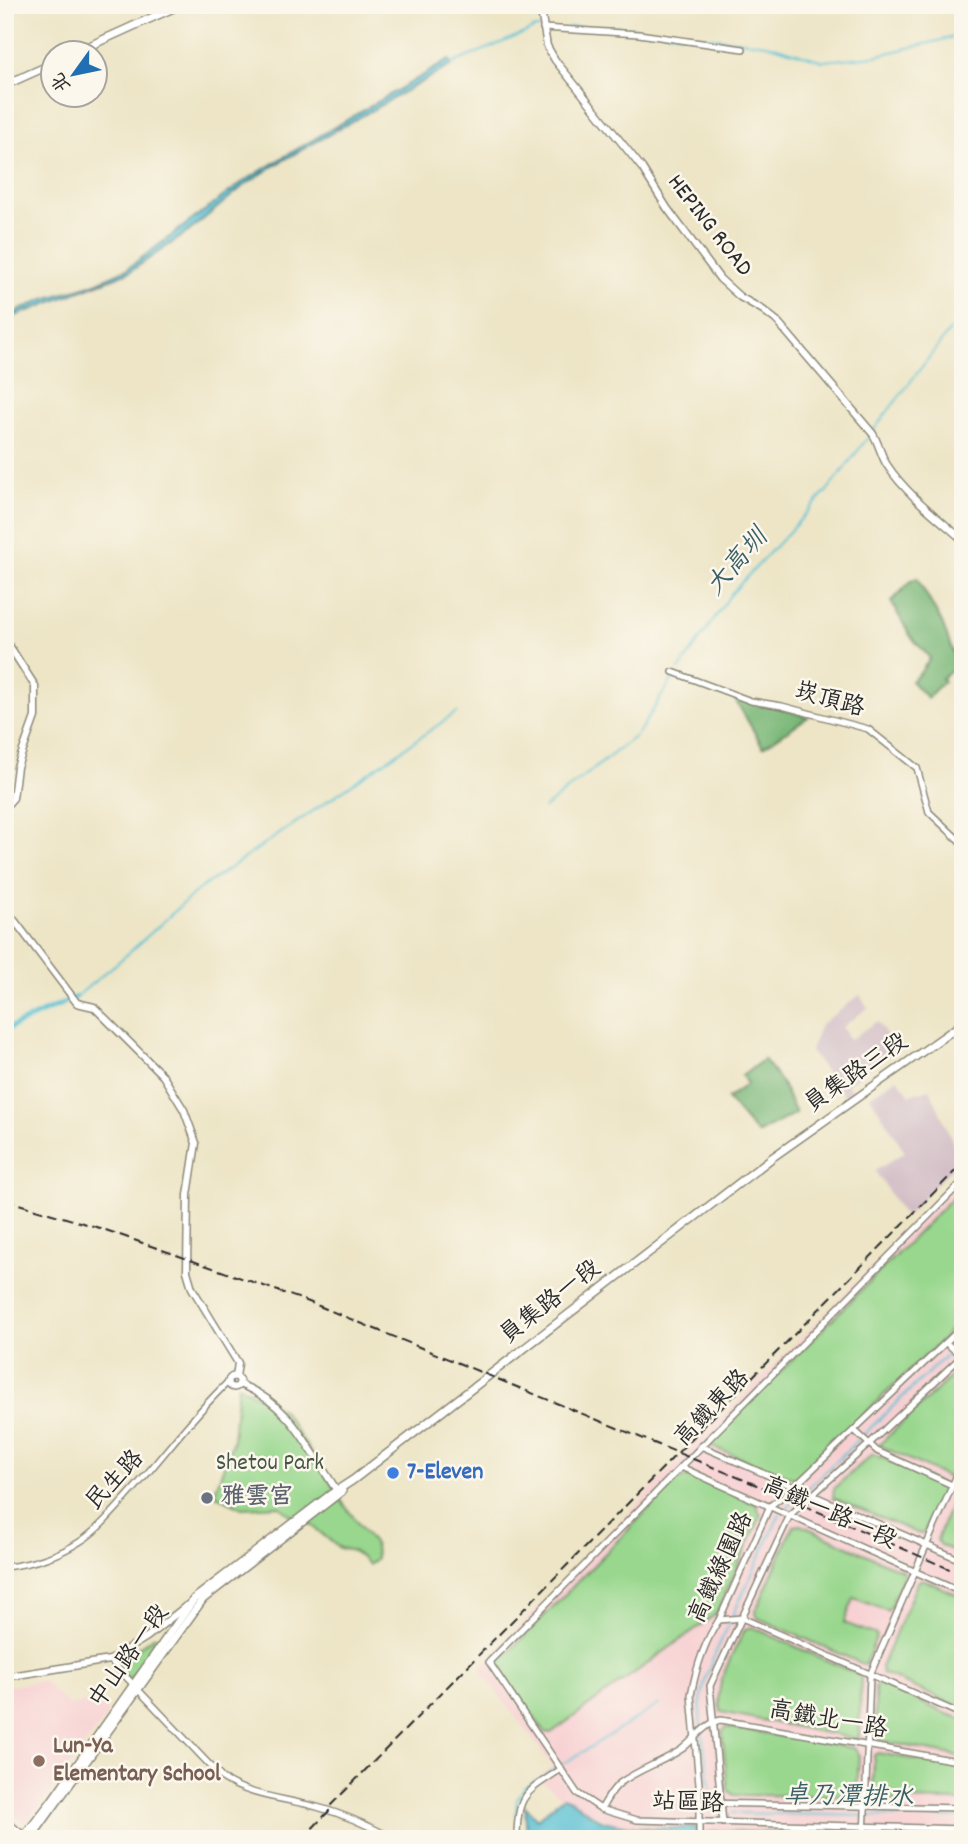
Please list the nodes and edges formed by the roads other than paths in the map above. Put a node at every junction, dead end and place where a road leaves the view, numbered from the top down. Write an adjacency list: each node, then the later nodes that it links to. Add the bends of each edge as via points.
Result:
1 (180, 5): 4 (main road)
2 (540, 5): 3 (street, HEPING ROAD)
3 (543, 27): 5 (street, via 639,34); 8 (street, HEPING ROAD, via 555,60 642,168 720,279 777,321 872,432 885,463)
4 (107, 38)
5 (743, 49)
6 (38, 70): 7 (main road)
7 (5, 85)
8 (963, 540)
9 (5, 639): 11 (street, via 35,686 35,717 16,767 13,798)
10 (673, 672): 12 (street, 崁頂路, via 751,701 868,729 917,768 929,812)
11 (5, 807)
12 (963, 844)
13 (5, 908): 20 (street, via 76,1002 94,1007 163,1076 184,1110 196,1143 188,1195 187,1271 192,1288 238,1363)
14 (963, 1023): 15 (main road, 員集路三段)
15 (773, 1157): 30 (main road, 員集路一段)
16 (962, 1183): 24 (street, 高鐵東路)
17 (963, 1326): 18 (street, 高鐵綠園路)
18 (946, 1343): 19 (street); 22 (street, 高鐵綠園路)
19 (962, 1356): 23 (street, 高鐵綠園路)
20 (238, 1381): 21 (street, via 233,1387); 30 (street, via 284,1412)
21 (229, 1382): 36 (street, 民生路, via 83,1540 51,1557)
22 (855, 1430): 23 (street); 28 (street, 高鐵綠園路)
23 (868, 1445): 27 (street); 31 (street, 高鐵綠園路)
24 (701, 1446): 26 (street, 高鐵東路); 28 (street)
25 (963, 1461): 27 (street)
26 (681, 1468): 32 (street, 高鐵一路一段); 43 (street, 高鐵東路)
27 (952, 1485): 29 (street); 34 (street)
28 (793, 1488): 31 (street); 32 (street, 高鐵綠園路)
29 (963, 1490)
30 (338, 1492): 39 (main road, 員集路一段)
31 (813, 1496): 33 (street, 高鐵綠園路); 34 (street)
32 (770, 1506): 33 (street, 高鐵一路一段); 41 (street, 高鐵綠園路)
33 (790, 1515): 37 (street, 高鐵一路一段); 40 (street, 高鐵綠園路)
34 (925, 1545): 35 (street); 37 (street)
35 (963, 1561)
36 (5, 1567)
37 (913, 1571): 38 (street, 高鐵一路一段); 44 (street)
38 (963, 1593)
39 (199, 1599): 42 (street, 員集路一段); 46 (main road, 中山路一段)
40 (742, 1618): 41 (street); 44 (street); 48 (street, 高鐵綠園路, via 710,1686)
41 (719, 1620): 49 (street, 高鐵綠園路, via 709,1634 691,1695)
42 (110, 1660): 45 (street, 員集路一段); 46 (street)
43 (489, 1662): 52 (street, 站區路)
44 (870, 1675): 47 (street); 50 (street)
45 (5, 1677)
46 (135, 1687): 63 (main road, 中山路一段); 64 (street, via 233,1786 318,1807)
47 (963, 1715)
48 (712, 1722): 49 (street); 50 (street, 高鐵北一路); 54 (street, 高鐵綠園路)
49 (693, 1740): 53 (street, 高鐵綠園路); 57 (street, via 619,1784)
50 (867, 1746): 51 (street, 高鐵北一路); 55 (street)
51 (963, 1762)
52 (560, 1767): 57 (street, 站區路, via 578,1793); 65 (street, via 528,1791 517,1812)
53 (700, 1803): 54 (street, 站區路); 59 (street, 高鐵綠園路)
54 (721, 1803): 55 (street, 站區路); 60 (street, 高鐵綠園路)
55 (865, 1806): 56 (street, 站區路); 61 (street)
56 (963, 1808)
57 (601, 1809): 59 (street, 站區路, via 637,1820)
58 (5, 1820): 63 (street)
59 (699, 1823): 60 (street, 站區路); 66 (street, 高鐵綠園路)
60 (723, 1823): 61 (street, 站區路)
61 (865, 1827): 62 (street, 站區路); 67 (street)
62 (963, 1829)
63 (27, 1838)
64 (394, 1839)
65 (517, 1839)
66 (699, 1839)
67 (864, 1839)

